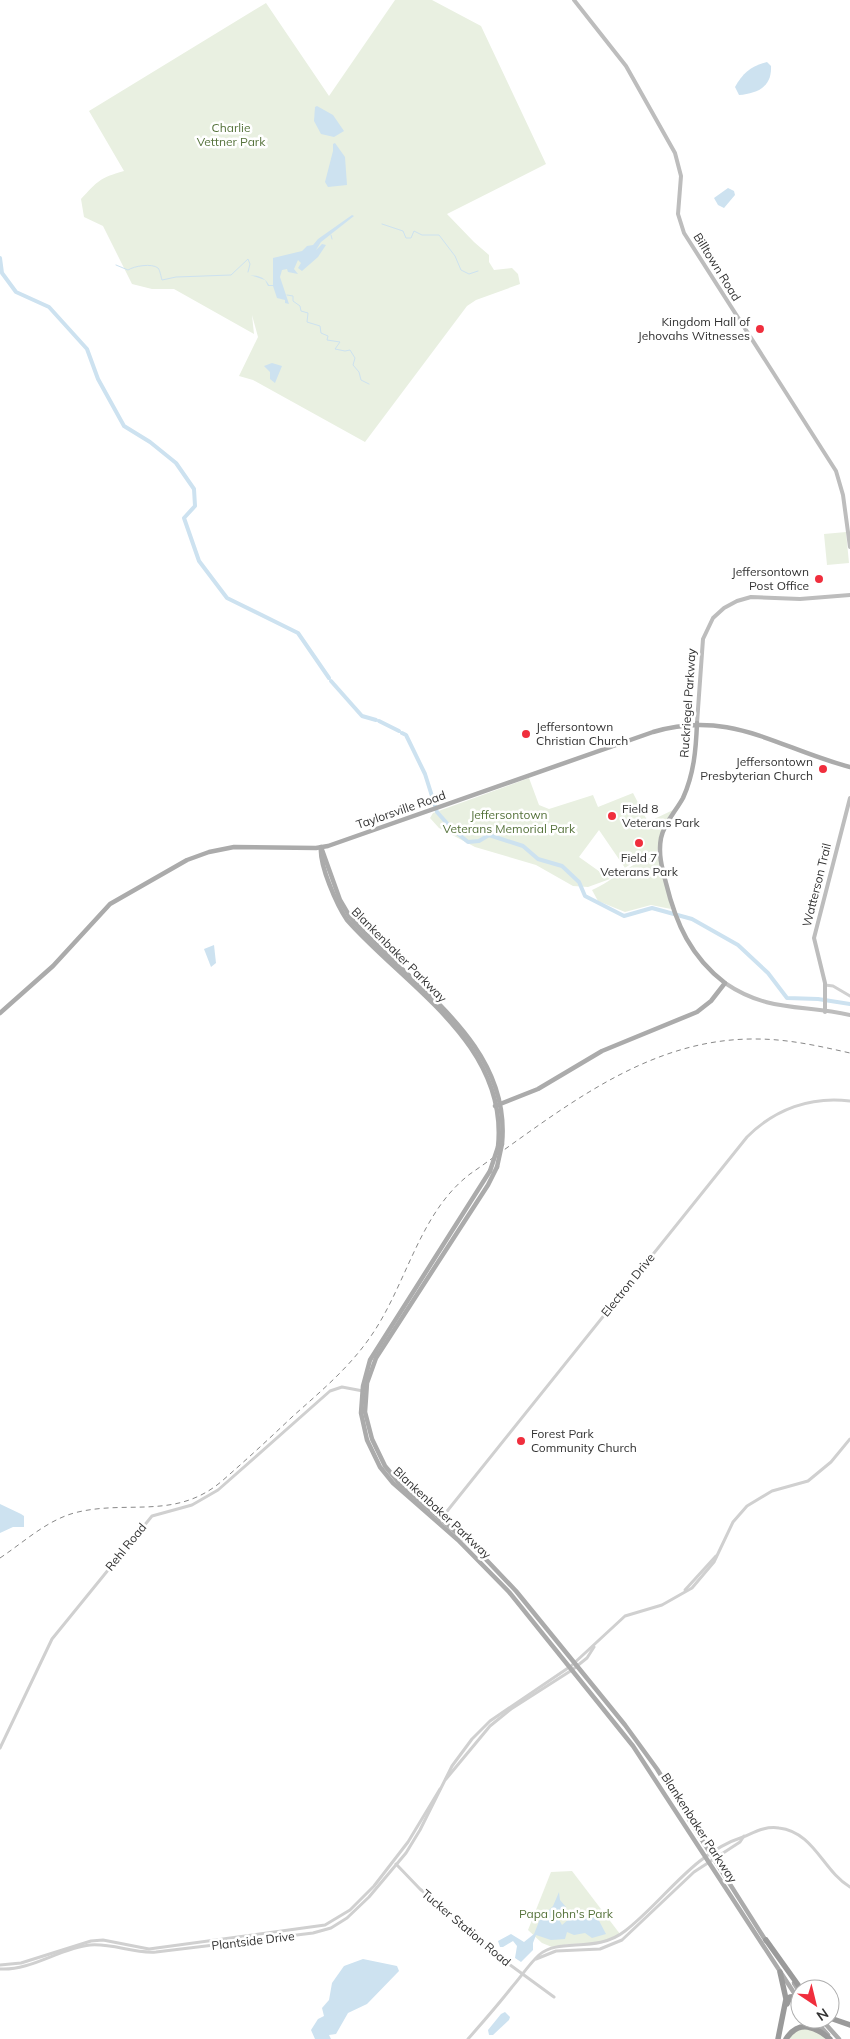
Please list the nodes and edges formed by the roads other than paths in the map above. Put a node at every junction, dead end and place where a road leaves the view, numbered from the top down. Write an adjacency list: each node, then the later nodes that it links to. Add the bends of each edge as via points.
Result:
1 (574, 0): 2 (main road, Billtown Road, via 626,66 675,153 681,176 678,217 687,239 836,471 843,495)
2 (850, 547)
3 (850, 595): 4 (main road, Ruckriegel Parkway, via 751,598 724,608 708,626 703,639)
4 (697, 723): 5 (main road, Taylorsville Road, via 742,729 807,755); 7 (main road, Taylorsville Road, via 653,732); 8 (main road, Ruckriegel Parkway, via 690,778 682,799 663,830 661,862 674,914 693,951)
5 (850, 767)
6 (850, 798): 9 (main road, Watterson Trail, via 815,935)
7 (321, 847): 12 (main road, Taylorsville Road, via 234,847 186,860 110,904 53,966); 15 (main road, Blankenbaker Parkway, via 340,900 350,917 462,1028 484,1062)
8 (725, 983): 11 (main road, Ruckriegel Parkway, via 766,1003); 15 (main road, via 711,1002 697,1012 602,1052 538,1089)
9 (825, 985): 10 (street); 11 (main road, Watterson Trail)
10 (850, 996)
11 (825, 1012): 13 (main road)
12 (0, 1013)
13 (850, 1015)
14 (850, 1101): 19 (street, Electron Drive, via 822,1100 794,1106 772,1117 747,1137)
15 (497, 1105): 16 (main road, Blankenbaker Parkway)
16 (500, 1145): 17 (main road, Blankenbaker Parkway, bridge, via 490,1171 375,1351 366,1372); 17 (main road, Blankenbaker Parkway, bridge, via 497,1167 488,1185 379,1353)
17 (364, 1391): 19 (main road, Blankenbaker Parkway, via 361,1413 365,1432 380,1466 393,1483); 22 (street, Rehl Road, via 342,1387 330,1391 218,1490 192,1505 152,1516 52,1640)
18 (850, 1439): 20 (street, Plantside Drive, via 831,1462 808,1481 772,1491 747,1506 733,1522 719,1554 703,1577 662,1605 625,1616)
19 (440, 1520): 20 (main road, Blankenbaker Parkway, via 478,1551 510,1584); 21 (main road, Blankenbaker Parkway, via 509,1592)
20 (576, 1665): 21 (street, Plantside Drive); 23 (main road, Blankenbaker Parkway, via 647,1753)
21 (571, 1669): 24 (main road, Blankenbaker Parkway, via 641,1756); 25 (street, Plantside Drive, via 501,1712 479,1732 457,1759)
22 (0, 1748)
23 (712, 1857): 24 (street); 26 (street, via 740,1842 744,1836 766,1828 781,1828 794,1832 810,1844 835,1875); 27 (main road, Blankenbaker Parkway)
24 (707, 1860): 30 (main road, Blankenbaker Parkway); 31 (street, via 681,1877 616,1938 591,1946 556,1947 543,1952)
25 (395, 1863): 28 (street, Plantside Drive, via 350,1910 318,1928 149,1949 103,1940 91,1941 21,1963); 29 (street, Plantside Drive, via 355,1912 322,1931 148,1953 88,1945 14,1969); 31 (street, Tucker Station Road, via 420,1889)
26 (850, 1887)
27 (766, 1940): 32 (highway)
28 (0, 1965)
29 (0, 1969)
30 (780, 1972): 33 (main road, Blankenbaker Parkway); 36 (highway, via 786,1999)
31 (523, 1974): 34 (street); 39 (street, Tucker Station Road)
32 (790, 1979)
33 (790, 1983)
34 (554, 1997)
35 (790, 1998): 36 (highway)
36 (781, 2024): 40 (highway)
37 (822, 2029): 42 (main road)
38 (830, 2029): 43 (main road)
39 (468, 2039)
40 (778, 2039)
41 (786, 2039): 42 (highway, via 795,2030 808,2026)
42 (831, 2039)
43 (839, 2039)

